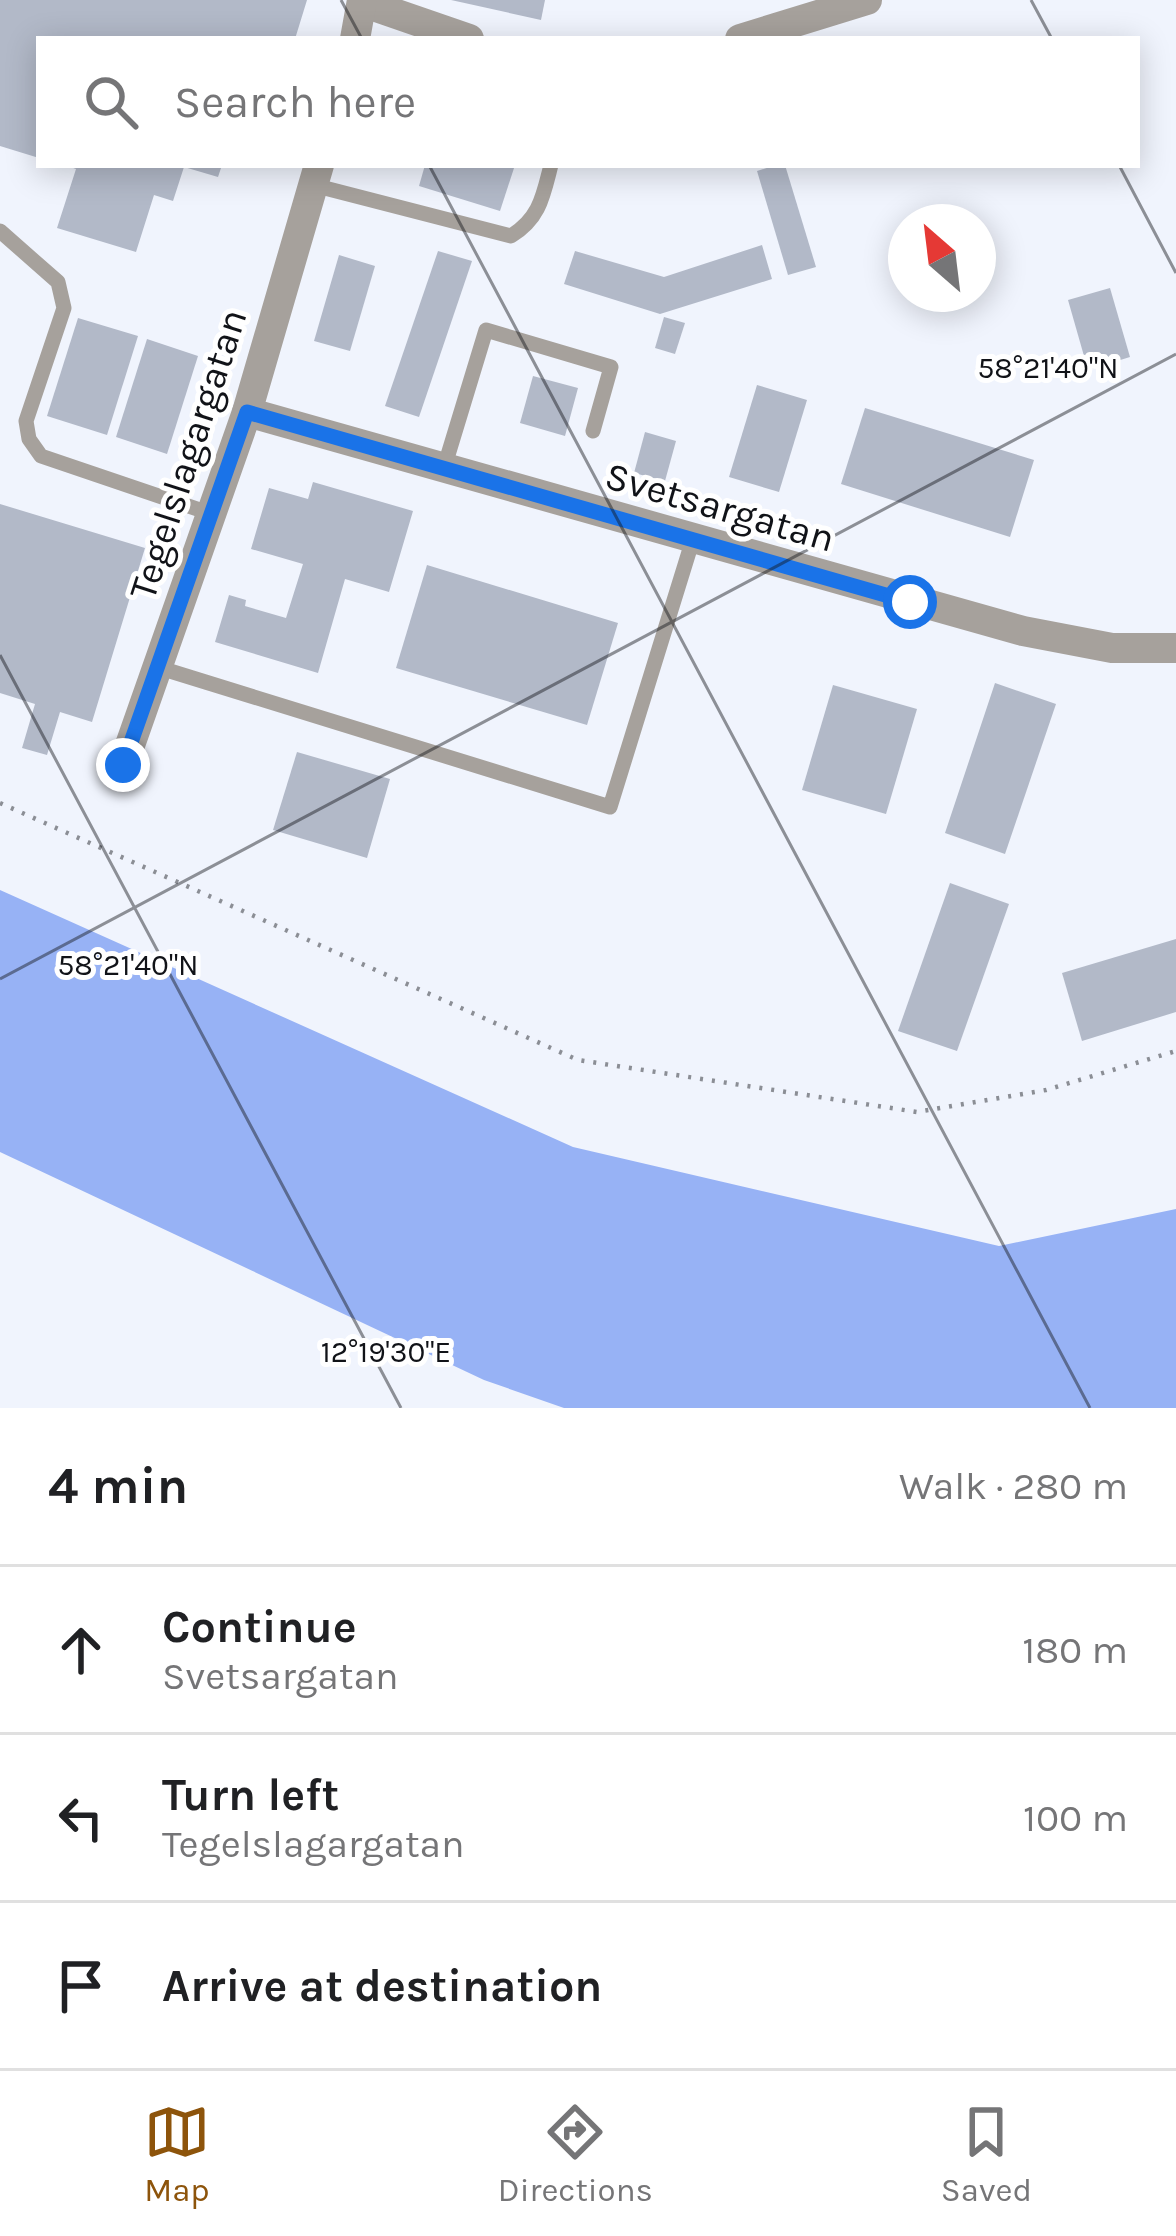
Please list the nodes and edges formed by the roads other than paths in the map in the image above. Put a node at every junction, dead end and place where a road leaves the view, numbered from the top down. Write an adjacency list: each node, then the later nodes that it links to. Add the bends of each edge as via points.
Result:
1 (865, 0): 5 (street)
2 (362, 1): 3 (street); 4 (street)
3 (356, 36)
4 (461, 36)
5 (750, 36)
6 (549, 168): 7 (lane, via 539,211 511,236)
7 (316, 175): 9 (street, Tegelslagargatan)
8 (0, 231): 12 (lane, via 58,282 64,308 26,422 29,440 41,456)
9 (247, 412): 11 (street, Svetsargatan); 12 (street, Tegelslagargatan)
10 (593, 431): 11 (lane, via 610,367 486,330)
11 (443, 468): 13 (street, Svetsargatan)
12 (212, 514): 15 (street, Tegelslagargatan)
13 (692, 539): 14 (street, Svetsargatan, via 1023,631 1112,648); 15 (lane, via 610,807)
14 (1176, 648)
15 (157, 667): 16 (street, Tegelslagargatan)
16 (123, 765)

